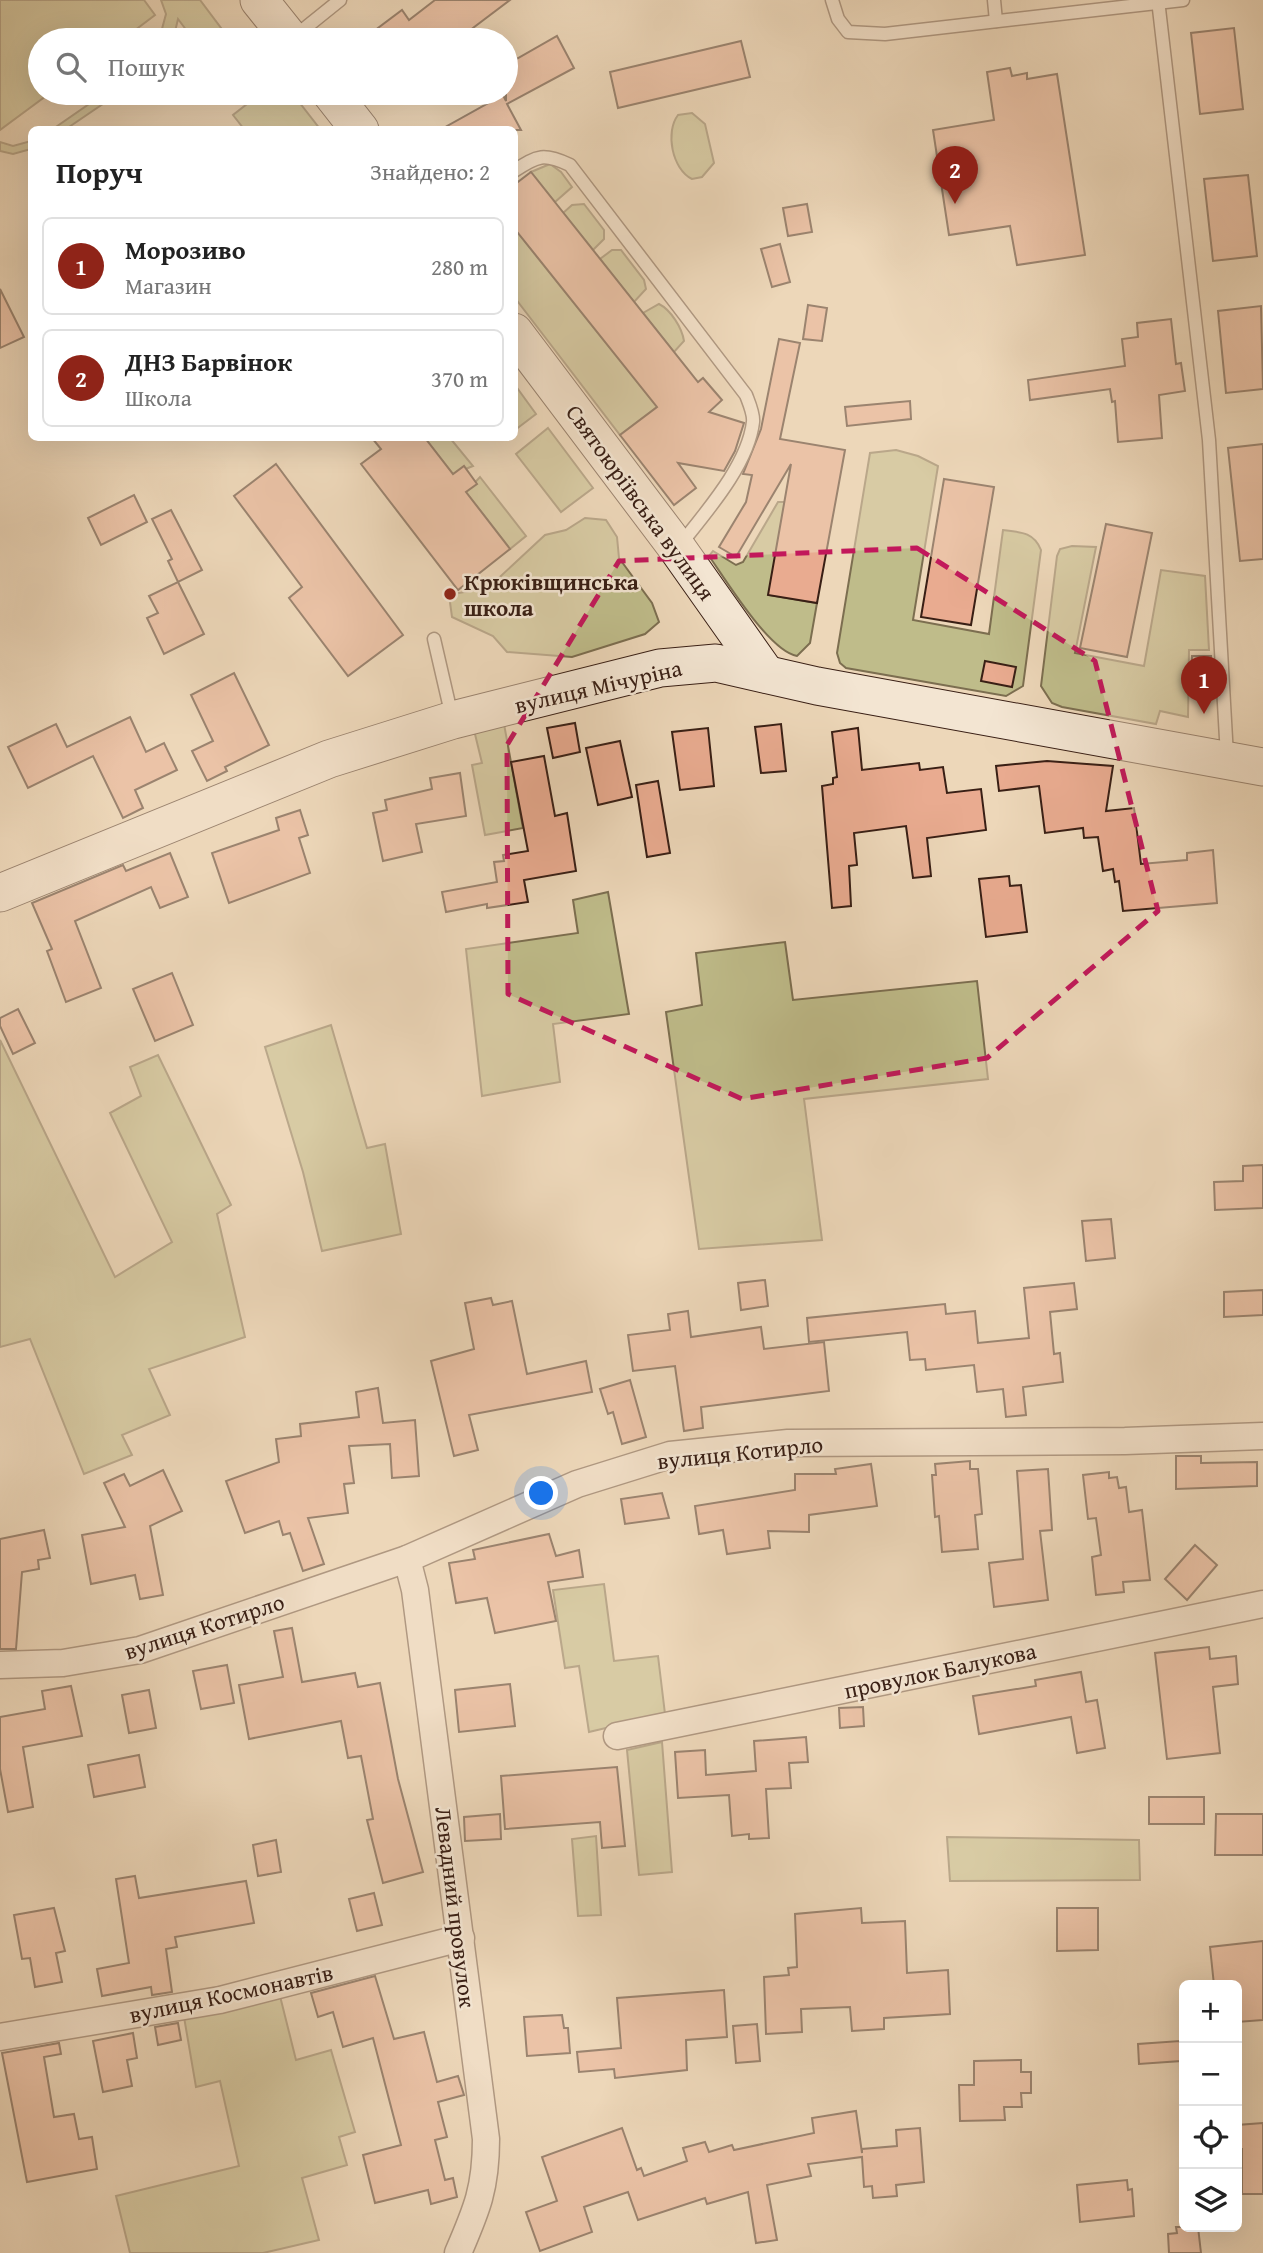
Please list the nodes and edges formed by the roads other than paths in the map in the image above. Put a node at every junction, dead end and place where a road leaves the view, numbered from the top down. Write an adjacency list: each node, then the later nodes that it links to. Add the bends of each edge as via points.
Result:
1 (259, 0): 8 (street)
2 (340, 0): 9 (lane)
3 (832, 0): 7 (lane, via 848,32 885,34)
4 (994, 0): 7 (lane)
5 (1183, 0): 6 (lane)
6 (1158, 1): 7 (lane); 18 (lane, via 1209,440)
7 (996, 21)
8 (281, 28)
9 (306, 28)
10 (340, 105): 11 (street)
11 (357, 126)
12 (518, 168): 14 (lane, via 549,155 570,165 746,395 754,419 748,441 719,497)
13 (518, 337): 14 (street, Святоюріївська вулиця)
14 (677, 548): 16 (street, Святоюріївська вулиця)
15 (434, 639): 17 (lane)
16 (766, 674): 17 (street, вулиця Мічуріна, via 716,663 660,668); 18 (street, вулиця Мічуріна)
17 (453, 720): 20 (street, вулиця Мічуріна, via 329,759)
18 (1228, 761): 19 (street, вулиця Мічуріна)
19 (1263, 767)
20 (0, 893)
21 (1263, 1436): 22 (street, вулиця Котирло, via 789,1443 670,1455 577,1484)
22 (407, 1559): 24 (street, вулиця Котирло, via 139,1650 63,1663); 26 (street, Левадний провулок, via 415,1590)
23 (1263, 1604): 25 (street, провулок Балукова)
24 (0, 1665)
25 (617, 1736)
26 (461, 1938): 27 (street, вулиця Космонавтів, via 220,2000); 28 (street, Левадний провулок, via 486,2139 486,2175 481,2200)
27 (0, 2037)
28 (458, 2253)

